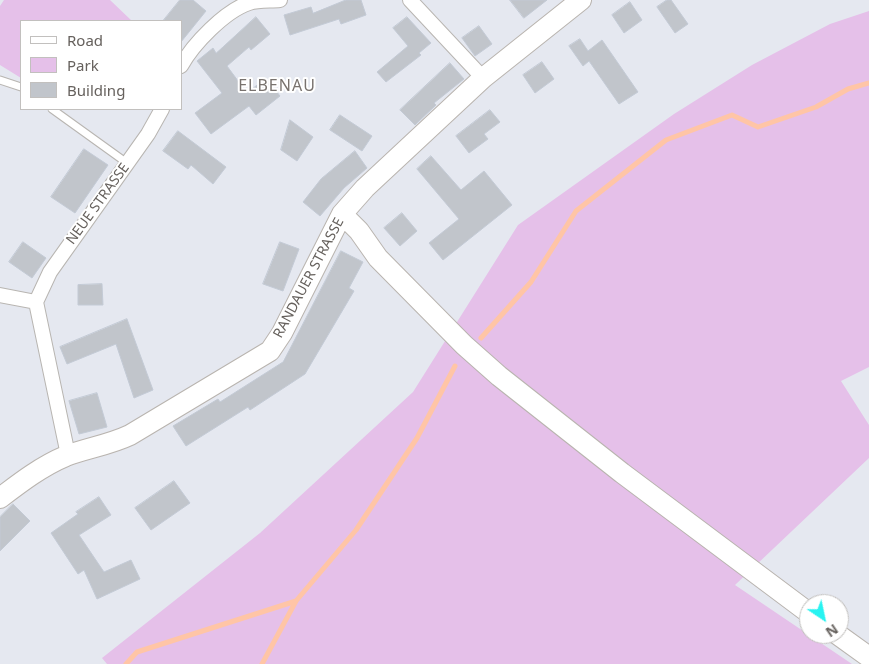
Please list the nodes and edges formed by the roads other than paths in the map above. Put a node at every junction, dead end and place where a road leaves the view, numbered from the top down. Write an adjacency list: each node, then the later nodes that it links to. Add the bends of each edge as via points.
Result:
1 (280, 0): 4 (street, via 251,2 234,9 197,43)
2 (410, 0): 5 (street)
3 (581, 0): 5 (street, RANDAUER STRASSE)
4 (182, 65)
5 (483, 78): 11 (street, RANDAUER STRASSE, via 365,188)
6 (0, 80): 7 (lane)
7 (20, 87)
8 (53, 110): 10 (lane)
9 (161, 110): 10 (street, NEUE STRASSE)
10 (127, 163): 13 (street, NEUE STRASSE, via 50,272)
11 (342, 214): 14 (street, RANDAUER STRASSE, via 270,351 130,435); 16 (street, via 378,258 471,351 526,399)
12 (0, 295): 13 (street)
13 (36, 302): 14 (street)
14 (68, 455): 15 (street, RANDAUER STRASSE, via 32,474)
15 (0, 498)
16 (799, 605)
17 (849, 642): 18 (street)
18 (869, 657)

